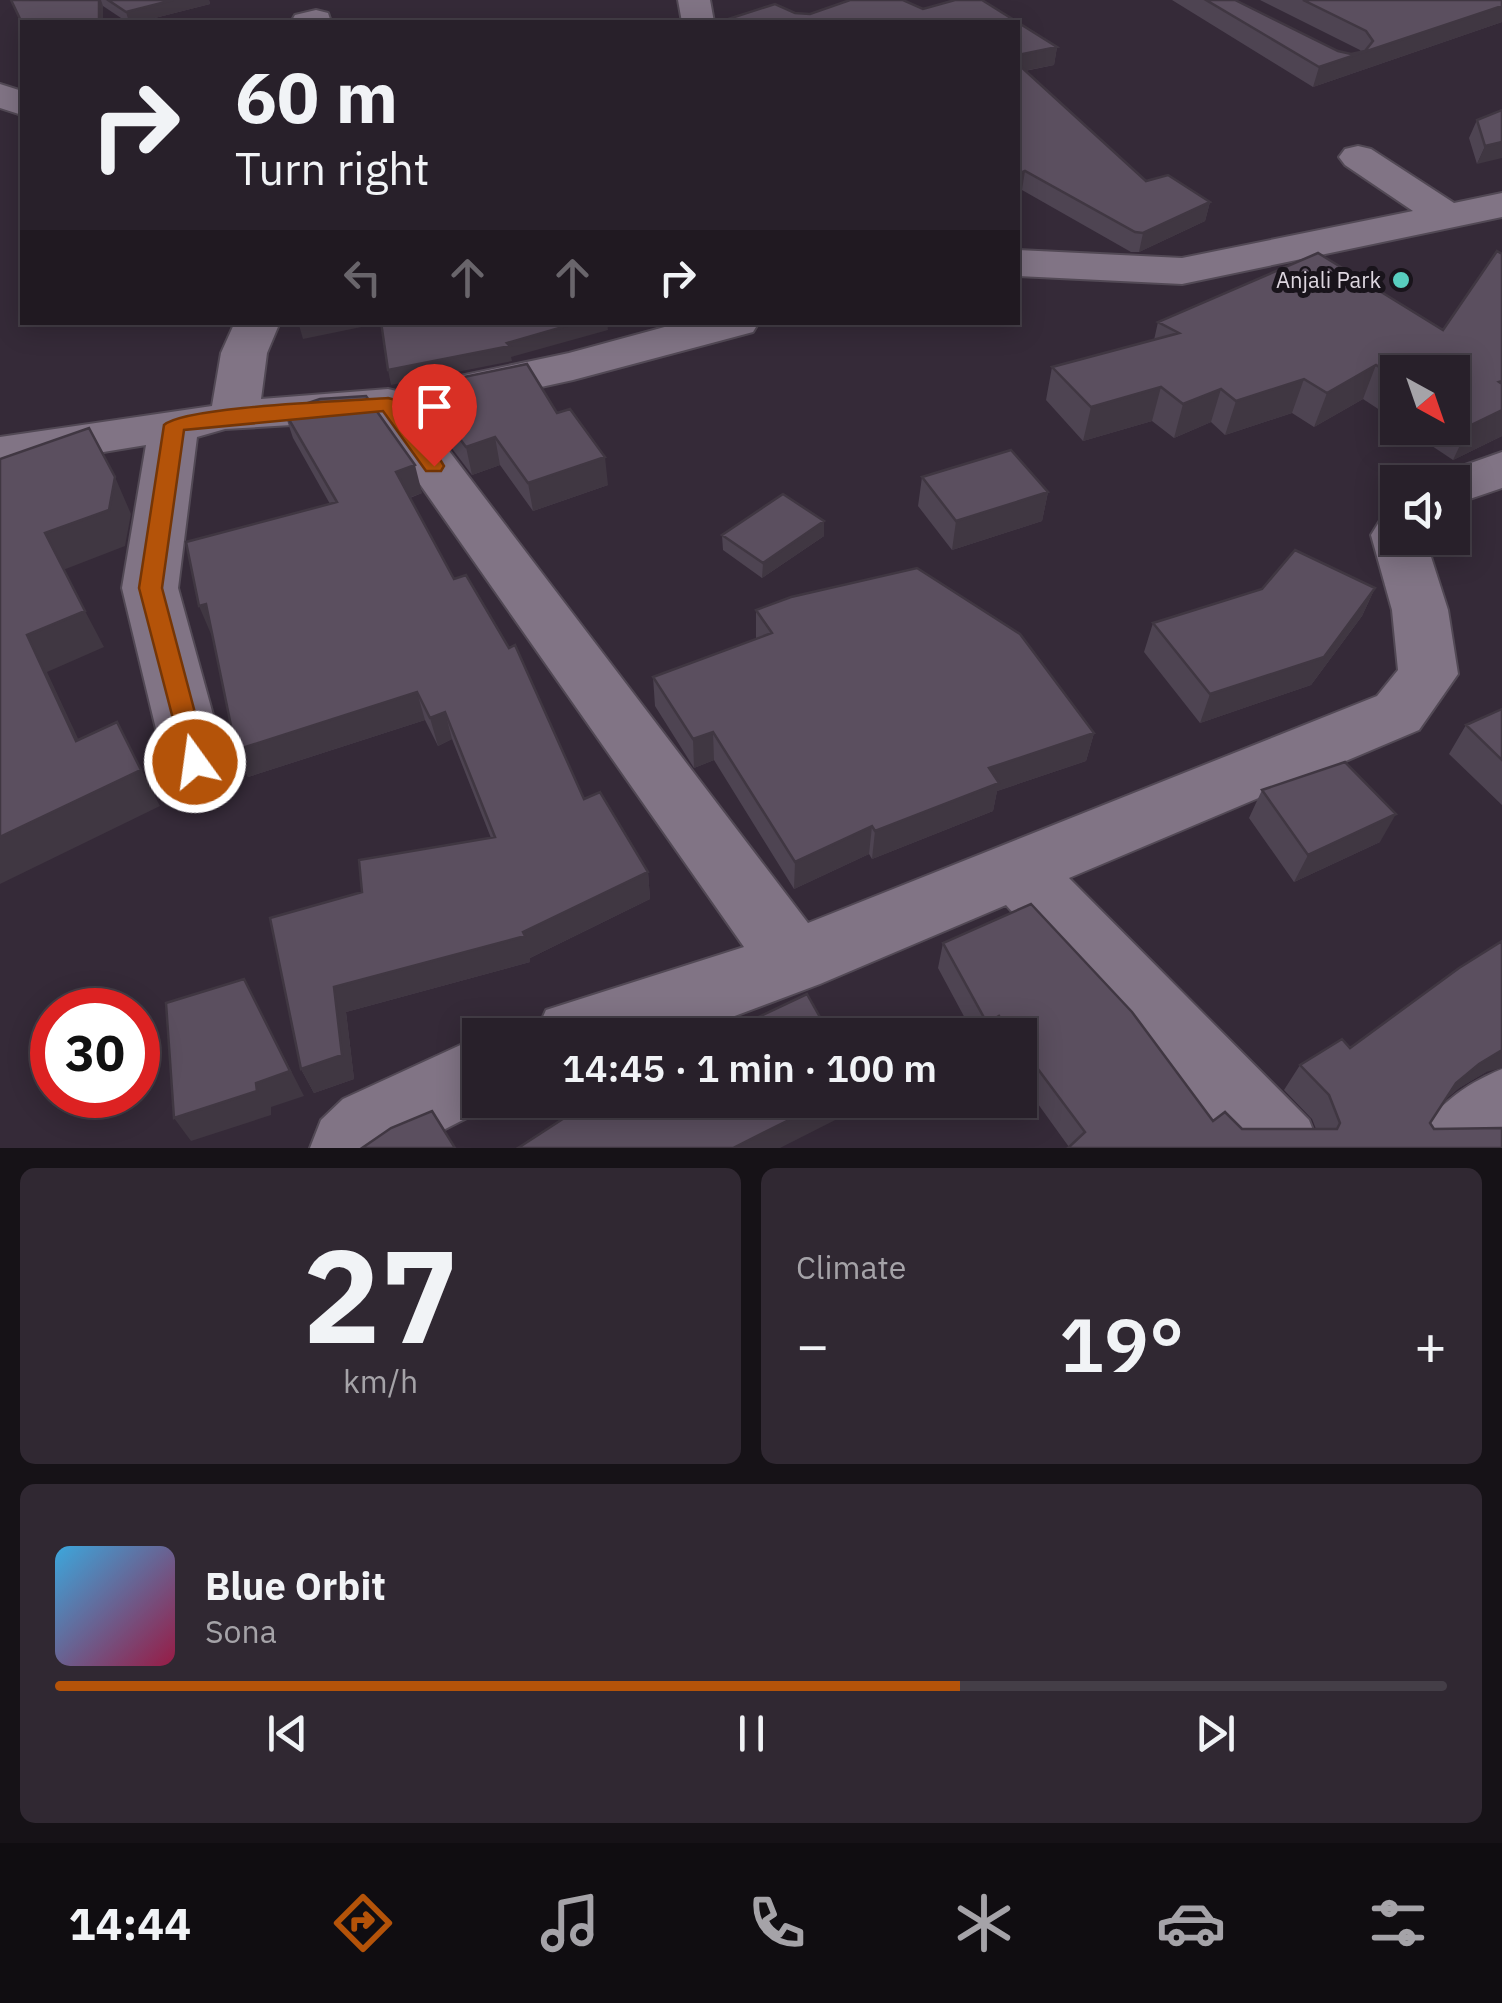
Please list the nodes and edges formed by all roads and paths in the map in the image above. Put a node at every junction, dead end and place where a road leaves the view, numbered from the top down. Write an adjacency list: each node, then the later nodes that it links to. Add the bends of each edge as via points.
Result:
1 (1358, 157): 3 (street)
2 (1502, 205): 3 (street)
3 (1447, 216): 4 (street, via 1182,271)
4 (1020, 263)
5 (257, 325): 8 (street, via 244,353)
6 (725, 325): 7 (street, via 573,366)
7 (388, 404): 8 (street); 16 (street)
8 (234, 416): 9 (street)
9 (174, 425): 10 (street); 14 (street, via 150,588)
10 (0, 452)
11 (1502, 470): 12 (street)
12 (1470, 482)
13 (1404, 555): 15 (street, via 1428,674 1398,712)
14 (195, 762)
15 (1016, 869): 16 (street); 21 (street)
16 (795, 961): 17 (street)
17 (629, 1018)
18 (462, 1081): 20 (street, via 370,1126)
19 (1502, 1107): 22 (street)
20 (350, 1148)
21 (1281, 1148)
22 (1453, 1148)

